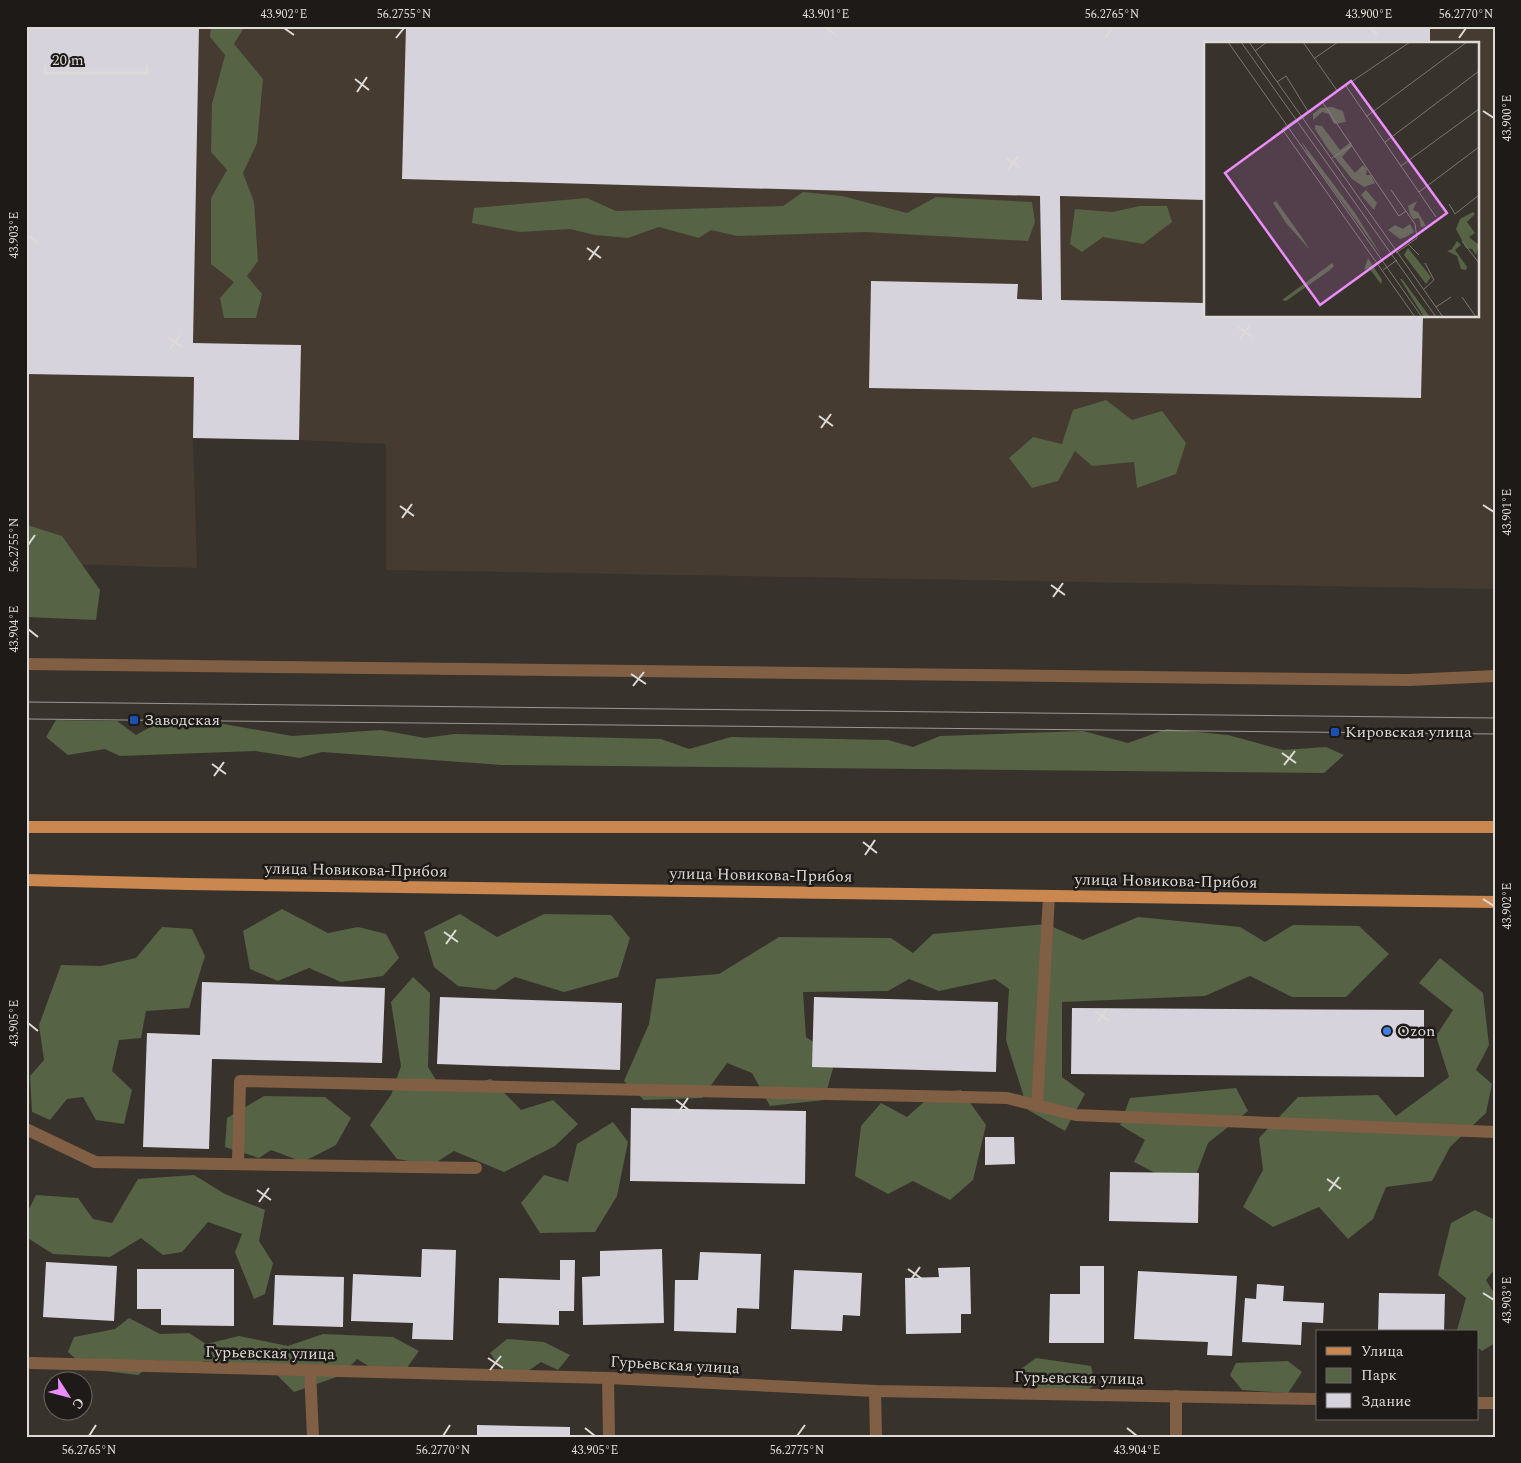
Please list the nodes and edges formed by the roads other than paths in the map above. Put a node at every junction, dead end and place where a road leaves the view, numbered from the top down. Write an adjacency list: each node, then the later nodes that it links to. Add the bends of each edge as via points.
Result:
1 (26, 664): 2 (street, via 1409,680)
2 (1495, 676)
3 (26, 827): 4 (main road)
4 (1495, 827)
5 (26, 880): 6 (main road, улица Новикова-Прибоя)
6 (1049, 896): 7 (main road, улица Новикова-Прибоя); 8 (street)
7 (1495, 902)
8 (1037, 1106): 10 (street, via 1076,1115); 11 (street, via 1007,1098 240,1081)
9 (26, 1129): 11 (street, via 95,1162)
10 (1495, 1132)
11 (238, 1164): 12 (street)
12 (476, 1168)
13 (30, 1363): 14 (street, Гурьевская улица)
14 (310, 1370): 15 (street, Гурьевская улица); 21 (street)
15 (608, 1378): 16 (street, Гурьевская улица); 22 (street)
16 (875, 1391): 17 (street, Гурьевская улица); 23 (street)
17 (1176, 1396): 18 (street, Гурьевская улица); 24 (street)
18 (1316, 1399)
19 (1478, 1402): 20 (street)
20 (1495, 1403)
21 (313, 1437)
22 (609, 1437)
23 (876, 1437)
24 (1176, 1437)

